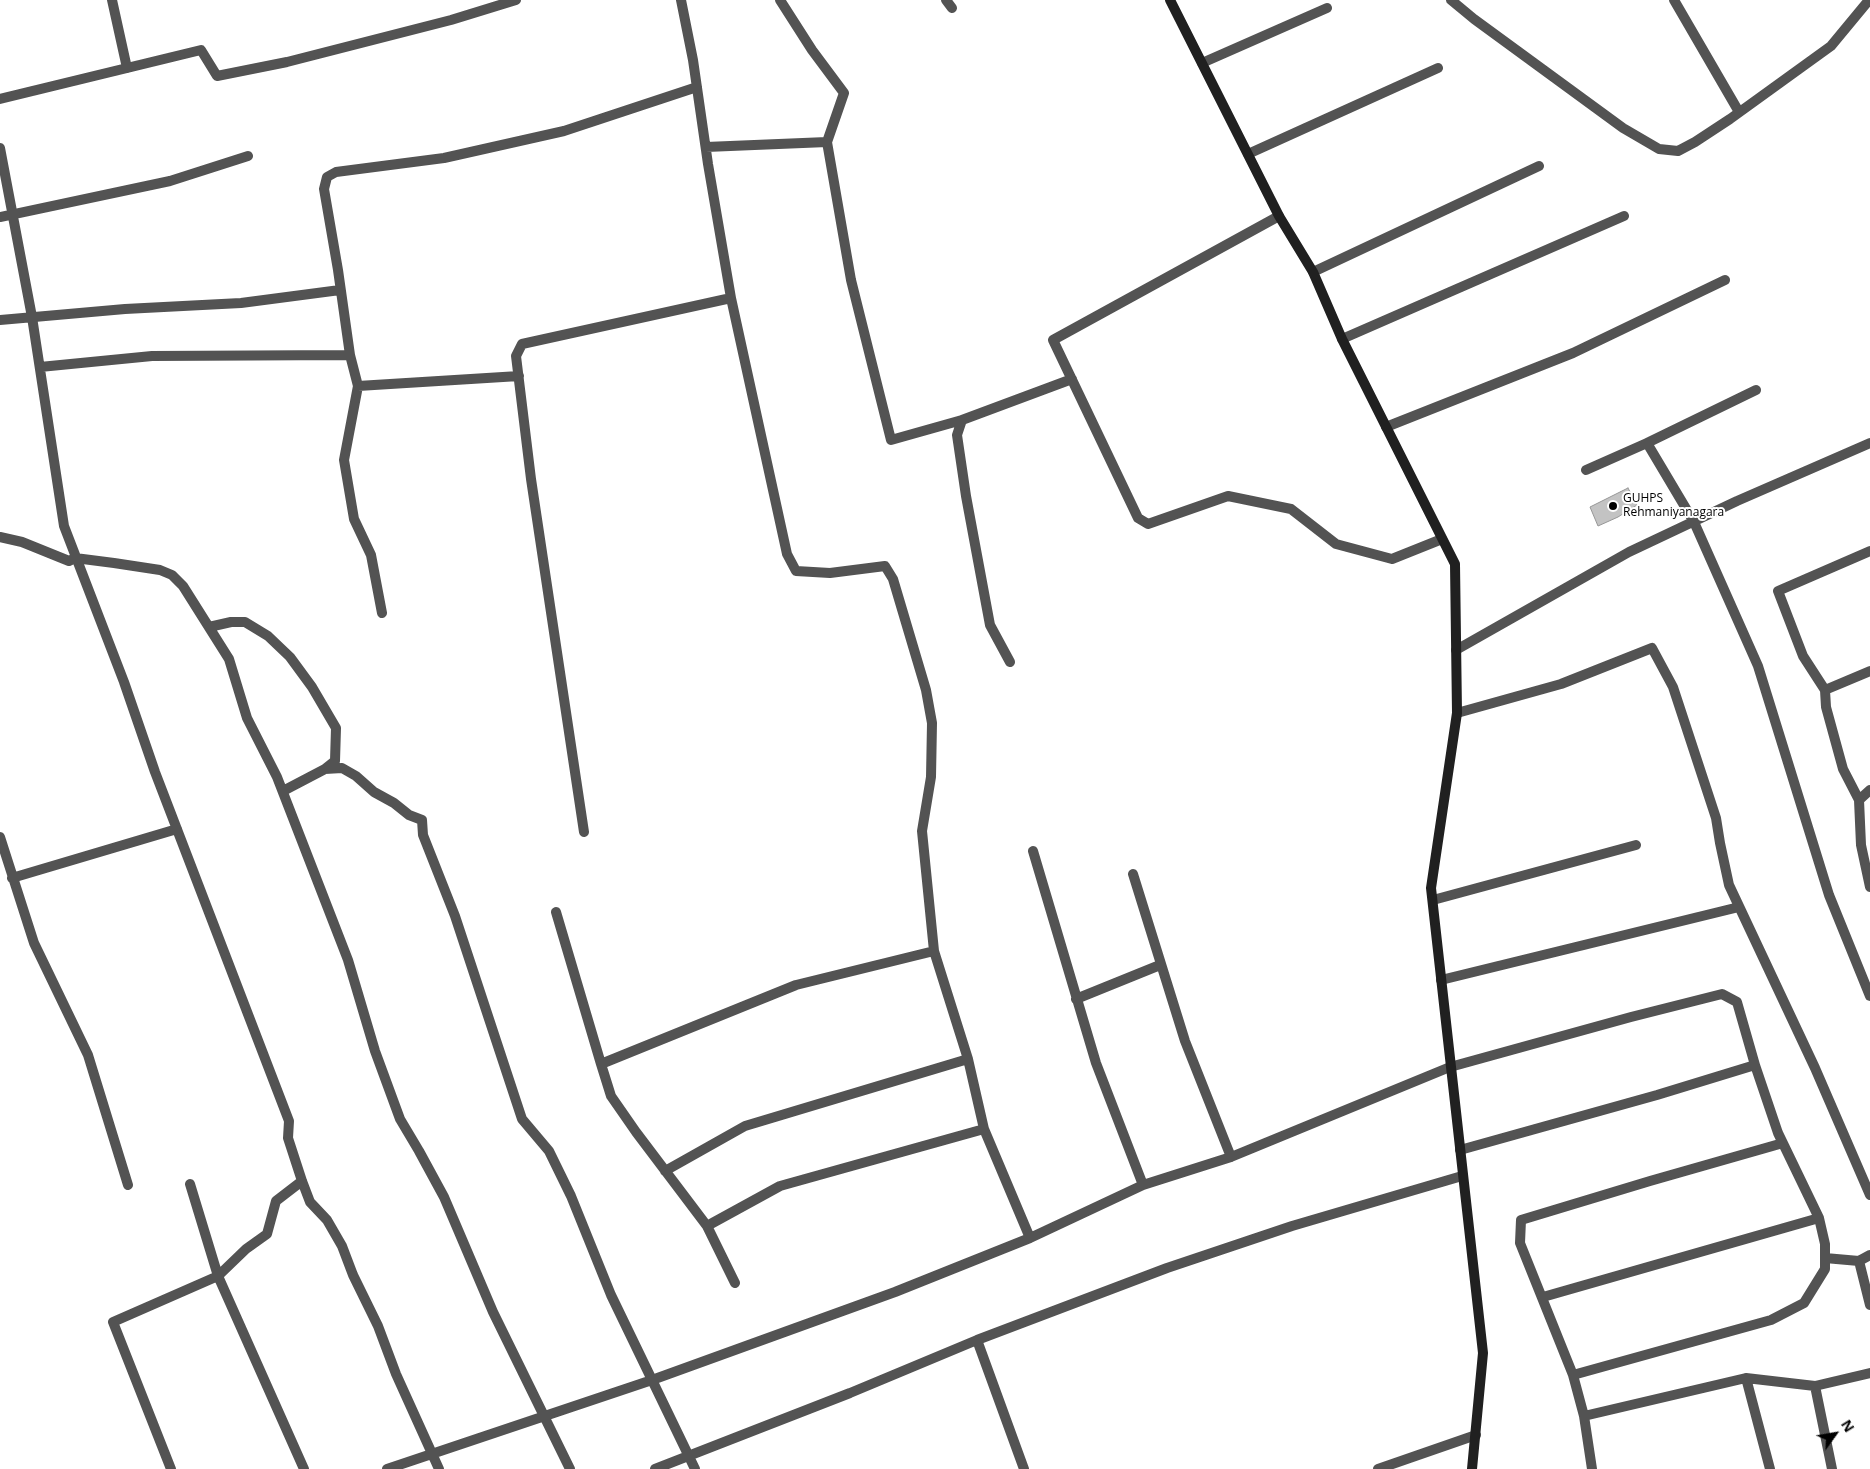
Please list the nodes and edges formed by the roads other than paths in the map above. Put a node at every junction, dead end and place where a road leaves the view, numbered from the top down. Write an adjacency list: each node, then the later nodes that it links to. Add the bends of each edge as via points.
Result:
1 (112, 0): 13 (street)
2 (516, 0): 13 (street, via 441,23 217,76 201,50)
3 (680, 0): 15 (street)
4 (780, 0): 18 (street, via 844,93)
5 (946, 0): 10 (street)
6 (1170, 0): 12 (street)
7 (1451, 0): 17 (street, via 1623,128 1659,149 1678,151)
8 (1674, 0): 17 (street)
9 (1869, 0): 17 (street, via 1831,46)
10 (952, 8)
11 (1327, 8): 12 (street)
12 (1202, 64): 21 (street)
13 (127, 68): 16 (street)
14 (1438, 68): 21 (street)
15 (697, 88): 19 (street); 30 (street, via 564,131 444,158 336,172 327,178 324,189)
16 (0, 99)
17 (1739, 112)
18 (827, 142): 19 (street); 41 (street, via 851,280 891,440)
19 (706, 147): 31 (street)
20 (0, 148): 24 (street)
21 (1248, 154): 25 (street)
22 (248, 156): 24 (street, via 170,181)
23 (1539, 166): 28 (street)
24 (13, 215): 27 (street); 32 (street)
25 (1279, 216): 28 (street); 38 (street, via 1053,340)
26 (1624, 216): 34 (street)
27 (0, 217)
28 (1313, 272): 34 (street)
29 (1725, 280): 42 (street, via 1573,353)
30 (340, 290): 32 (street, via 241,303); 35 (street)
31 (731, 298): 37 (street, via 522,344 516,356); 73 (street, via 787,554 796,570 830,573 885,566 893,579 926,690 932,723 931,777 922,831)
32 (32, 318): 33 (street); 36 (street)
33 (0, 320)
34 (1342, 339): 42 (street)
35 (350, 355): 36 (street, via 152,356); 39 (street)
36 (40, 367): 50 (street, via 64,526)
37 (519, 376): 39 (street); 63 (street, via 531,479)
38 (1072, 379): 41 (street); 48 (street, via 1138,518 1148,524 1228,496 1291,509 1336,544 1392,559)
39 (358, 386): 51 (street, via 344,460 354,520 371,555)
40 (1756, 390): 43 (street)
41 (962, 420): 54 (street, via 958,435 966,496 990,625)
42 (1386, 427): 48 (street)
43 (1647, 443): 45 (street); 46 (street)
44 (1870, 443): 46 (street)
45 (1586, 470)
46 (1694, 522): 53 (street, via 1629,552); 76 (street, via 1758,666 1829,895)
47 (0, 537): 50 (street, via 22,542 69,561)
48 (1442, 539): 53 (street, via 1455,564)
49 (1870, 551): 56 (street, via 1778,592 1803,656)
50 (75, 558): 52 (street, via 160,570 172,575 183,586); 62 (street)
51 (382, 613)
52 (209, 628): 58 (street, via 245,622 268,636 290,657 336,728 335,761); 60 (street, via 229,659 247,718)
53 (1456, 650): 57 (street)
54 (1010, 662)
55 (1870, 671): 56 (street)
56 (1826, 690): 61 (street, via 1826,707 1844,769)
57 (1457, 713): 70 (street, via 1431,888); 71 (street, via 1561,684 1652,648 1673,687 1716,818 1730,885)
58 (325, 769): 60 (street); 107 (street, via 342,768 409,815 422,820 423,835 455,916 522,1119 549,1152)
59 (1870, 790): 61 (street)
60 (283, 791): 109 (street, via 348,960 400,1119 444,1197 493,1312)
61 (1859, 800): 69 (street, via 1862,845)
62 (177, 829): 68 (street); 88 (street, via 289,1121 288,1138)
63 (584, 832)
64 (0, 837): 68 (street)
65 (1636, 845): 70 (street)
66 (1033, 851): 77 (street)
67 (1133, 874): 74 (street)
68 (12, 878): 90 (street, via 34,943 88,1055)
69 (1870, 887)
70 (1433, 900): 75 (street)
71 (1739, 907): 75 (street); 92 (street, via 1815,1068)
72 (556, 912): 79 (street)
73 (934, 951): 78 (street); 79 (street, via 796,985)
74 (1160, 965): 77 (street); 85 (street, via 1185,1041)
75 (1441, 980): 81 (street)
76 (1870, 996)
77 (1076, 998): 91 (street, via 1102,1082)
78 (968, 1059): 82 (street); 86 (street, via 745,1126)
79 (601, 1064): 86 (street, via 611,1096)
80 (1755, 1065): 81 (street, via 1736,1002 1722,994); 83 (street); 84 (street)
81 (1450, 1067): 84 (street); 85 (street)
82 (984, 1129): 94 (street, via 780,1186); 95 (street)
83 (1783, 1143): 93 (street); 101 (street, via 1521,1220 1520,1244)
84 (1460, 1150): 87 (street)
85 (1230, 1157): 91 (street)
86 (665, 1171): 94 (street)
87 (1462, 1176): 103 (street, via 1292,1226 1167,1268); 111 (street, via 1483,1353)
88 (302, 1181): 99 (street, via 276,1201 268,1234 246,1249); 112 (street, via 310,1202 327,1220 342,1246)
89 (190, 1184): 99 (street)
90 (128, 1185)
91 (1143, 1185): 95 (street)
92 (1870, 1195)
93 (1819, 1218): 97 (street); 101 (street)
94 (707, 1226): 100 (street)
95 (1030, 1238): 107 (street, via 895,1292)
96 (1870, 1255): 98 (street)
97 (1825, 1258): 98 (street); 105 (street, via 1825,1269 1804,1303 1771,1320)
98 (1859, 1261): 102 (street)
99 (218, 1276): 114 (street, via 113,1322); 115 (street)
100 (735, 1283)
101 (1543, 1297): 105 (street)
102 (1870, 1305)
103 (976, 1340): 113 (street); 121 (street)
104 (1870, 1373): 108 (street)
105 (1573, 1374): 110 (street)
106 (1746, 1378): 108 (street); 110 (street); 125 (street)
107 (652, 1380): 109 (street); 113 (street)
108 (1815, 1386): 126 (street)
109 (544, 1416): 112 (street); 118 (street)
110 (1584, 1416): 124 (street)
111 (1476, 1435): 122 (street); 123 (street)
112 (432, 1454): 116 (street); 117 (street)
113 (690, 1457): 119 (street); 120 (street)
114 (171, 1469)
115 (304, 1469)
116 (387, 1469)
117 (439, 1469)
118 (570, 1469)
119 (655, 1469)
120 (695, 1469)
121 (1024, 1469)
122 (1378, 1469)
123 (1472, 1469)
124 (1592, 1469)
125 (1770, 1469)
126 (1832, 1469)

